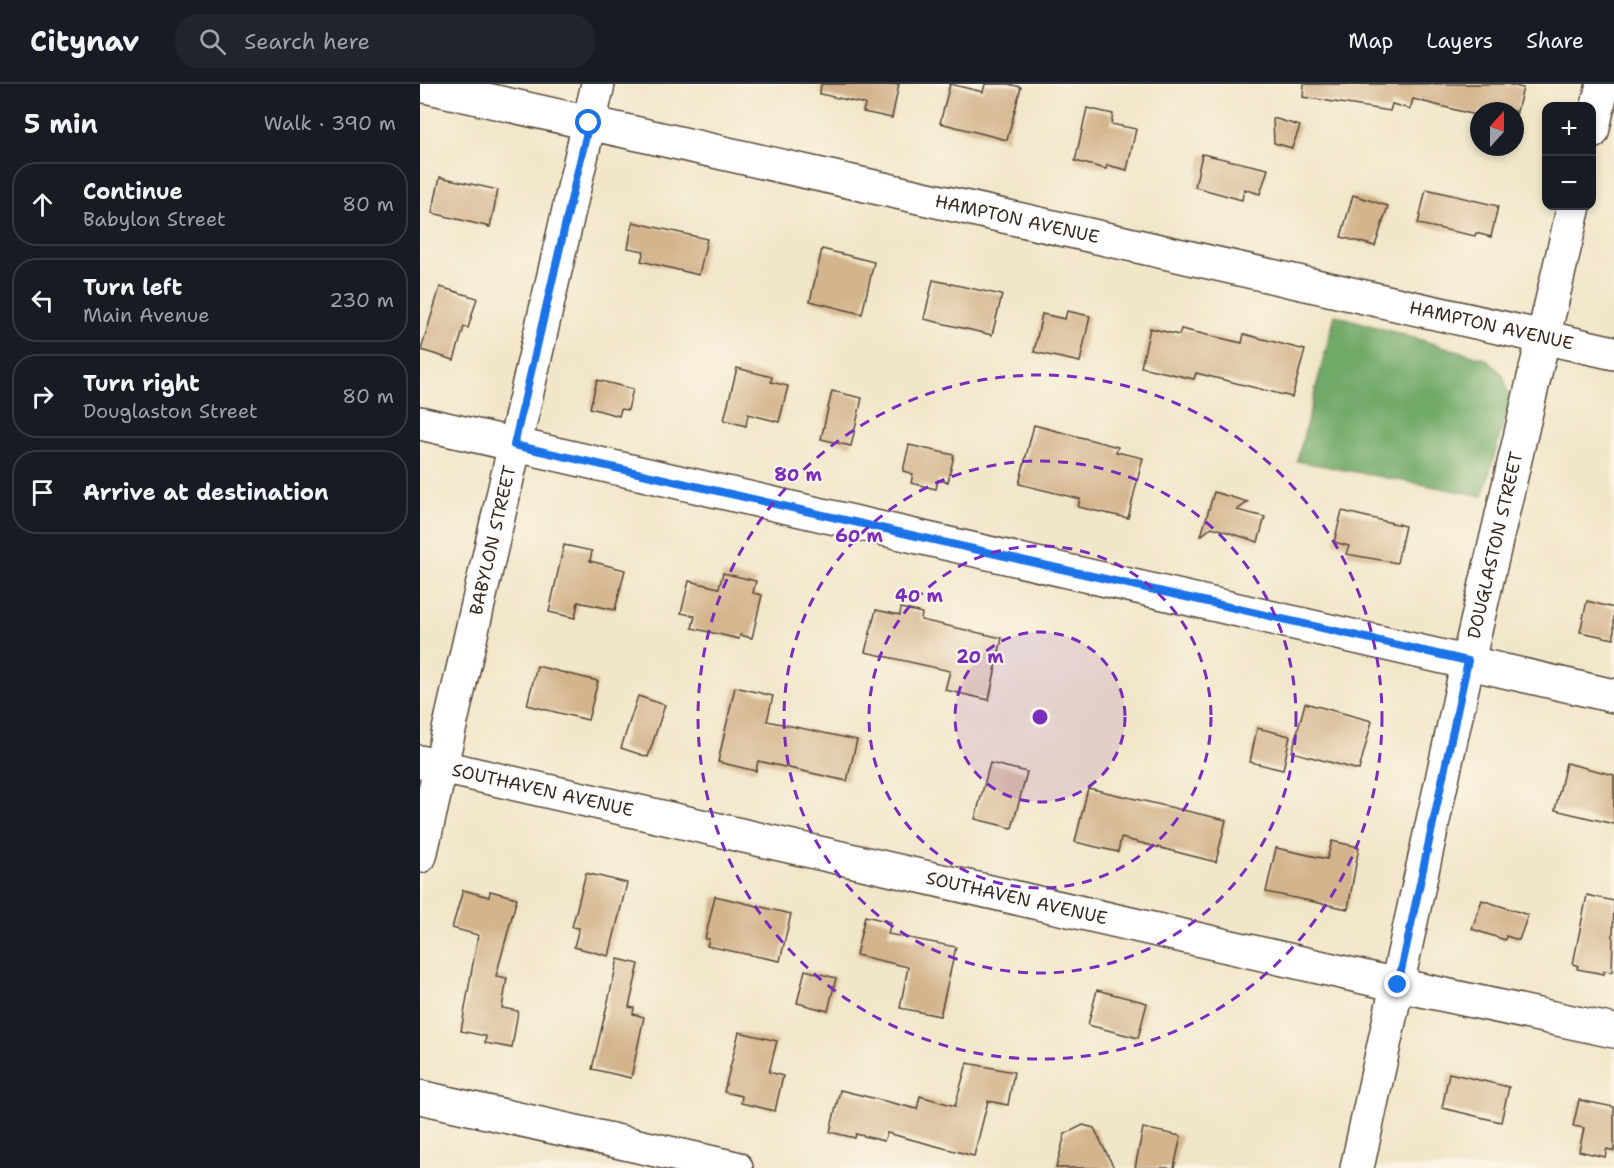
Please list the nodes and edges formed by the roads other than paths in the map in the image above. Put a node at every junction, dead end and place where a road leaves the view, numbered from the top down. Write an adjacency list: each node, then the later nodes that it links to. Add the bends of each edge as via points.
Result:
1 (598, 84): 5 (street, BABYLON STREET)
2 (1603, 84): 4 (street)
3 (420, 85): 5 (street, HAMPTON AVENUE)
4 (1596, 115)
5 (589, 123): 7 (street, HAMPTON AVENUE); 10 (street, BABYLON STREET)
6 (1573, 210): 7 (street, DOUGLASTON STREET)
7 (1544, 337): 8 (street, HAMPTON AVENUE); 11 (street, DOUGLASTON STREET)
8 (1614, 353)
9 (420, 423): 10 (street)
10 (514, 445): 11 (street); 13 (street, BABYLON STREET)
11 (1468, 661): 12 (street); 15 (street, DOUGLASTON STREET)
12 (1614, 696)
13 (430, 764): 14 (street, BABYLON STREET); 15 (street, SOUTHAVEN AVENUE)
14 (420, 856)
15 (1398, 985): 16 (street, SOUTHAVEN AVENUE); 19 (street, DOUGLASTON STREET)
16 (1614, 1031)
17 (420, 1097): 18 (street)
18 (736, 1168)
19 (1357, 1168)

